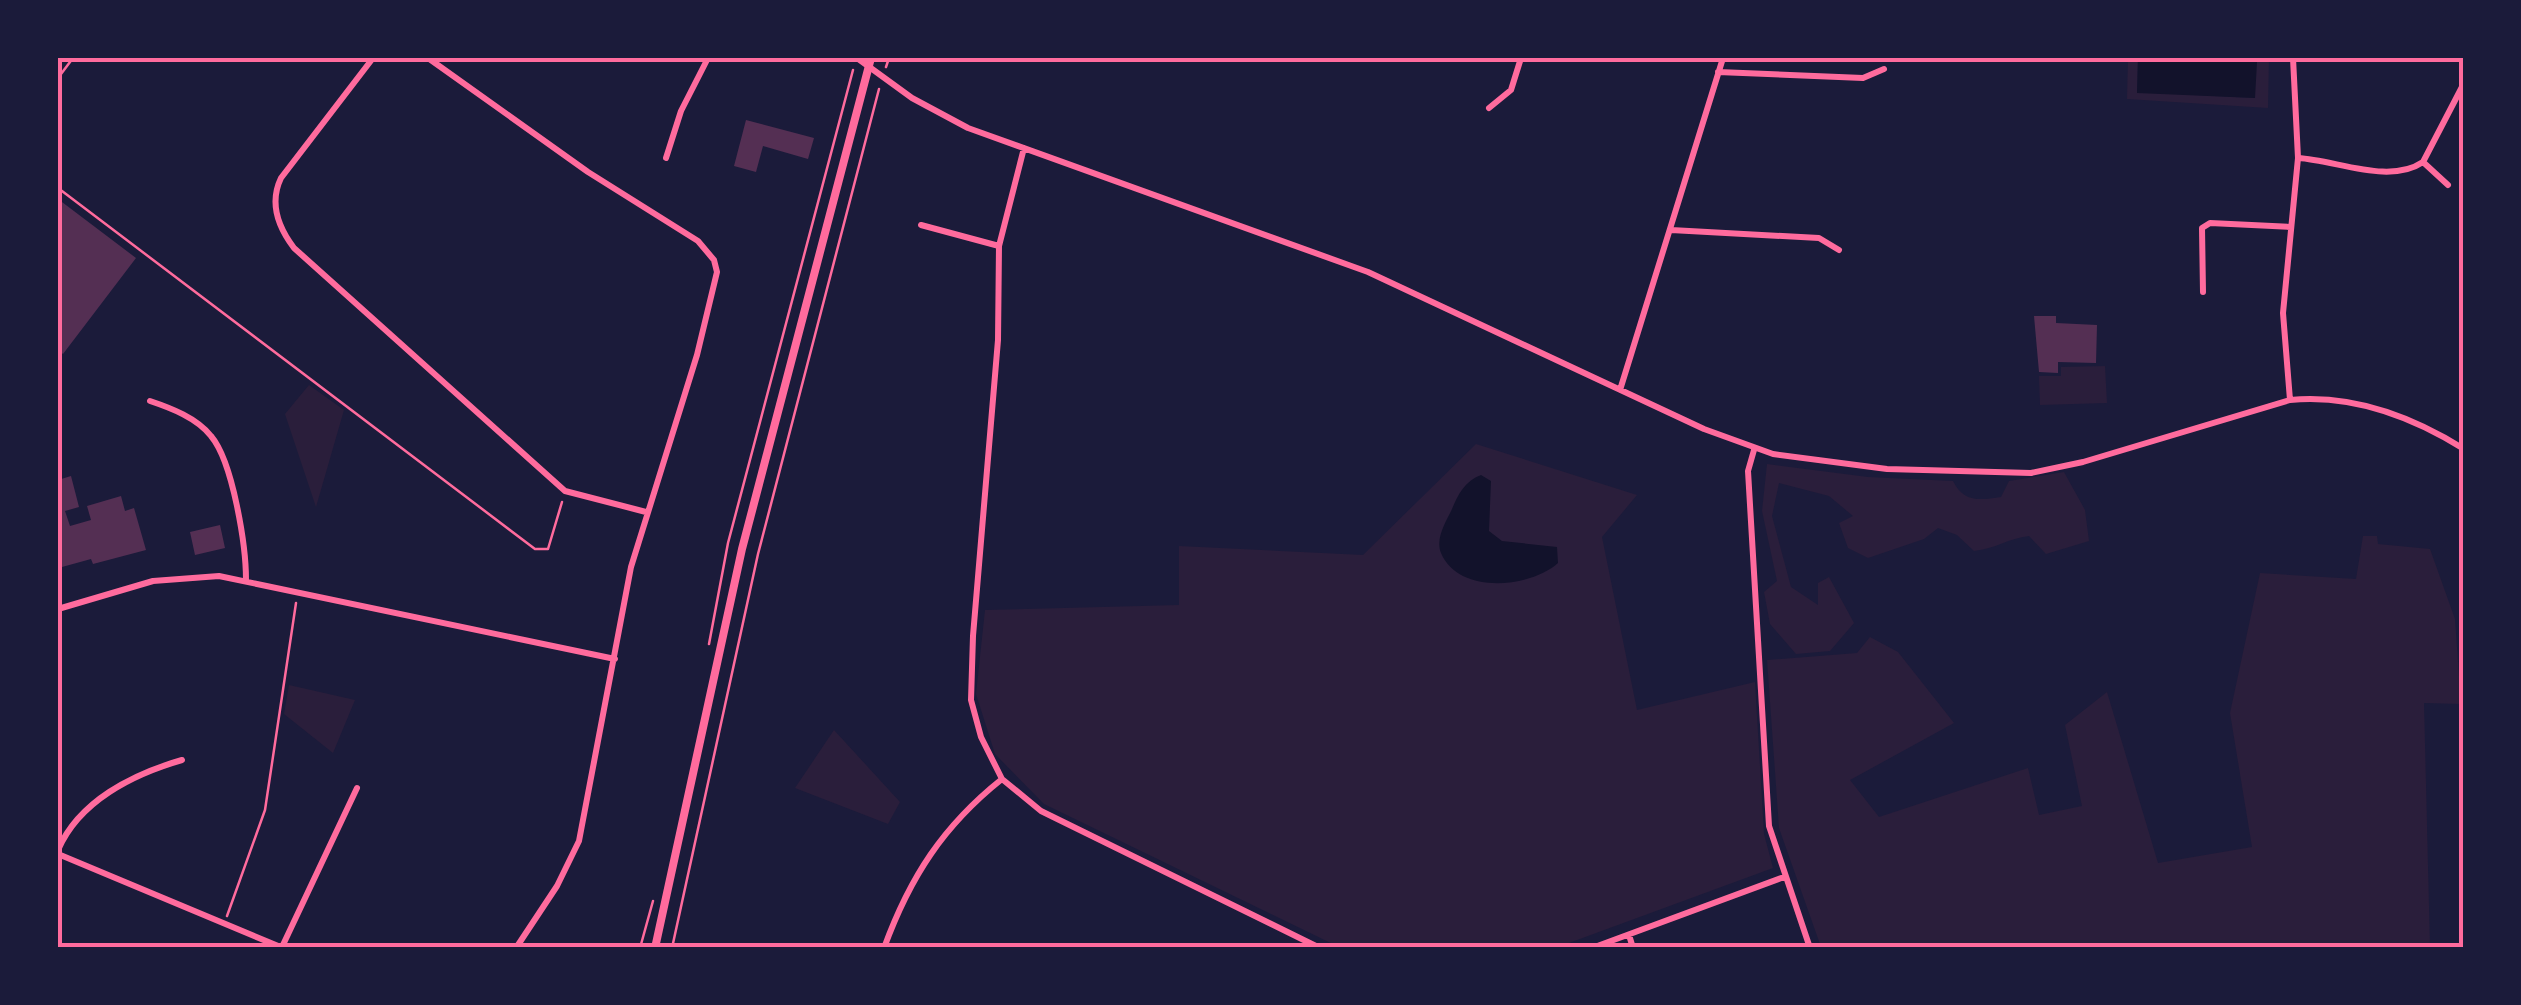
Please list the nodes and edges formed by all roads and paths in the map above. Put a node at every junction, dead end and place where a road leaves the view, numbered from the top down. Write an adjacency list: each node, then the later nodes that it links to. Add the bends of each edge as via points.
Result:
1 (73, 58): 14 (path)
2 (373, 58): 35 (street, via 281,178 281,232)
3 (428, 58): 36 (street, via 698,241 714,260 716,286)
4 (708, 58): 19 (street)
5 (857, 58): 10 (street)
6 (889, 58): 11 (path)
7 (1522, 58): 17 (street, via 1510,90)
8 (1723, 58): 13 (street)
9 (2294, 58): 20 (street)
10 (870, 62): 18 (street, via 940,114); 50 (street, via 742,548)
11 (886, 66)
12 (1884, 69): 13 (street, via 1863,78)
13 (1718, 72): 26 (street)
14 (58, 78)
15 (2463, 85): 21 (street)
16 (879, 91): 51 (path, via 758,554)
17 (1490, 108)
18 (1024, 148): 27 (street); 30 (street, via 1350,264)
19 (666, 158)
20 (2298, 158): 21 (street, via 2395,172); 25 (street)
21 (2423, 162): 22 (street)
22 (2448, 185)
23 (58, 188): 35 (path, via 534,549 548,549 552,542)
24 (921, 225): 27 (street)
25 (2291, 227): 29 (street, via 2202,228); 31 (street, via 2283,312)
26 (1670, 230): 28 (street, via 1819,238); 30 (street)
27 (999, 246): 42 (street, via 972,700 980,736)
28 (1840, 250)
29 (2203, 292)
30 (1620, 390): 34 (street)
31 (2290, 400): 33 (street, via 2372,407); 34 (street, via 2031,473 1843,466)
32 (150, 401): 37 (street, via 200,425 221,451 246,553)
33 (2464, 449)
34 (1754, 450): 45 (street, via 1748,471 1769,826)
35 (565, 491): 36 (street)
36 (646, 512): 40 (street)
37 (246, 580): 38 (street); 39 (street, via 171,577)
38 (298, 591): 40 (street); 46 (path, via 264,810)
39 (58, 610)
40 (614, 659): 49 (street, via 579,841)
41 (182, 760): 44 (street, via 130,778 74,822)
42 (1002, 779): 52 (street, via 929,850); 53 (street, via 1041,812)
43 (358, 788): 48 (street)
44 (58, 852): 46 (street)
45 (1784, 877): 47 (street); 56 (street)
46 (225, 922): 48 (street)
47 (1629, 934): 54 (street); 55 (street)
48 (283, 947)
49 (516, 948)
50 (655, 948)
51 (672, 948)
52 (884, 948)
53 (1320, 948)
54 (1592, 948)
55 (1633, 948)
56 (1810, 948)

